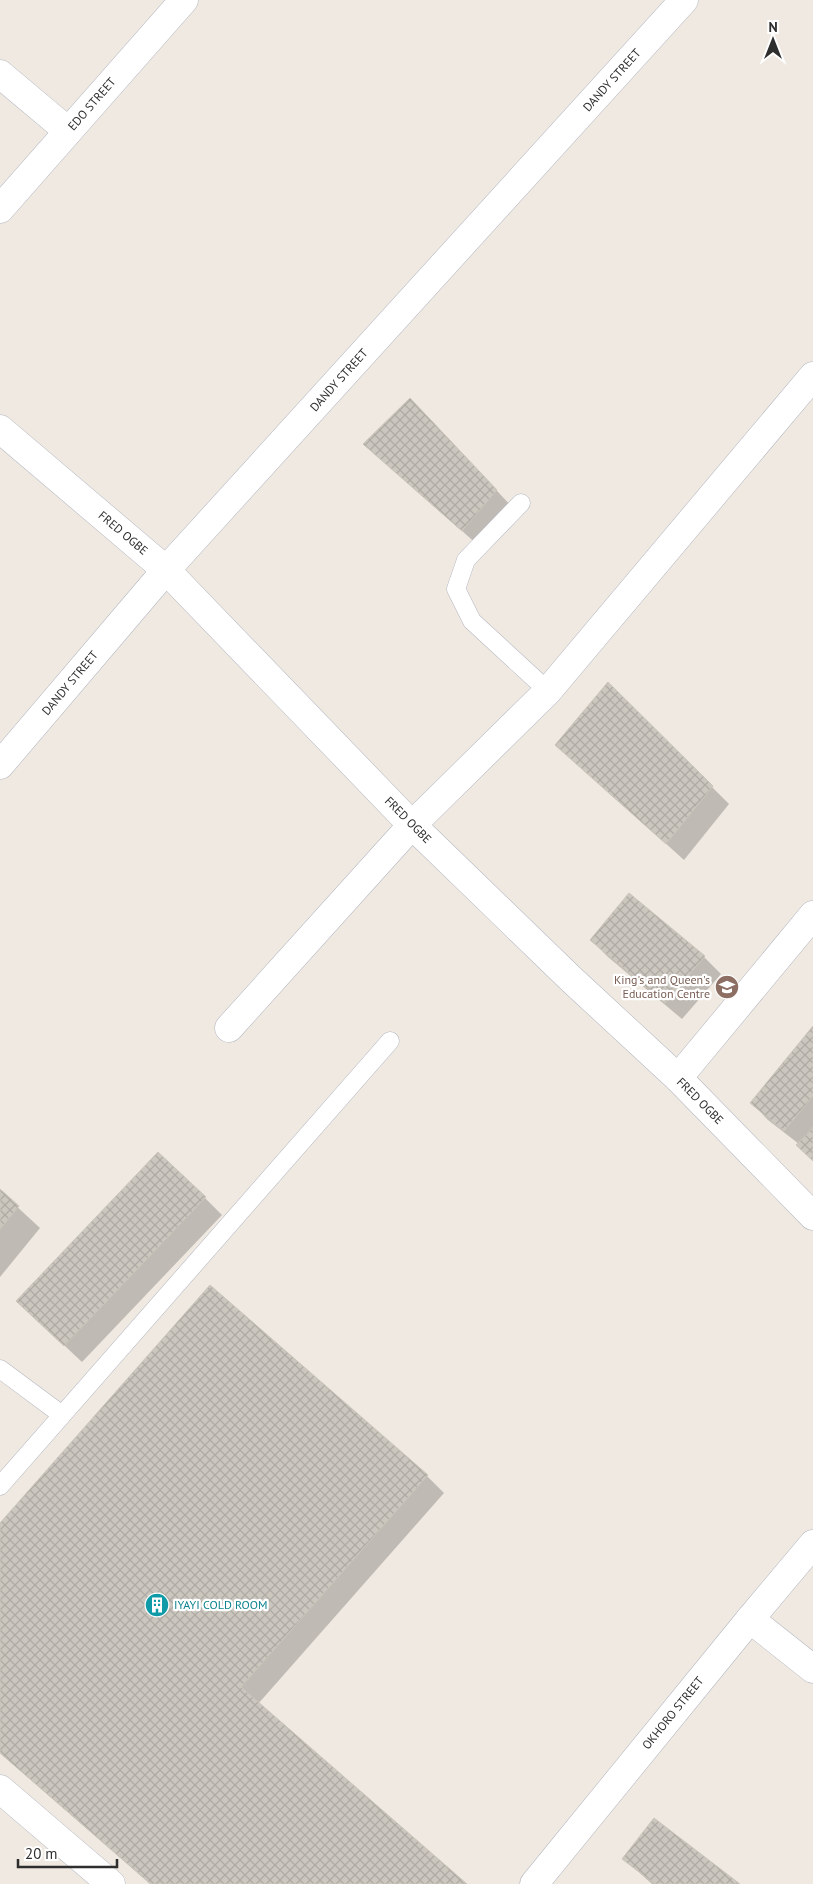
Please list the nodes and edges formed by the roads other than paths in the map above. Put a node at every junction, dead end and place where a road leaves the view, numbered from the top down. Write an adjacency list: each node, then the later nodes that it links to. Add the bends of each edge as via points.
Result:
1 (184, 0): 4 (street, EDO STREET)
2 (684, 0): 9 (street, DANDY STREET)
3 (0, 74): 4 (street)
4 (68, 131): 5 (street, EDO STREET)
5 (0, 209)
6 (813, 376): 10 (street)
7 (0, 429): 9 (street, FRED OGBE)
8 (521, 503): 10 (lane, via 466,560 456,589 472,621)
9 (166, 570): 11 (street, DANDY STREET); 12 (street, FRED OGBE)
10 (548, 691): 12 (street)
11 (0, 765)
12 (412, 825): 14 (street); 16 (street, FRED OGBE)
13 (813, 915): 16 (street)
14 (230, 1028)
15 (390, 1041): 19 (lane)
16 (678, 1078): 17 (street, FRED OGBE)
17 (813, 1216)
18 (0, 1369): 19 (lane)
19 (62, 1415): 20 (lane)
20 (0, 1486)
21 (813, 1544): 22 (street, OKHORO STREET)
22 (750, 1619): 23 (street); 26 (street, OKHORO STREET)
23 (813, 1669)
24 (0, 1789): 25 (street)
25 (111, 1884)
26 (534, 1884)

